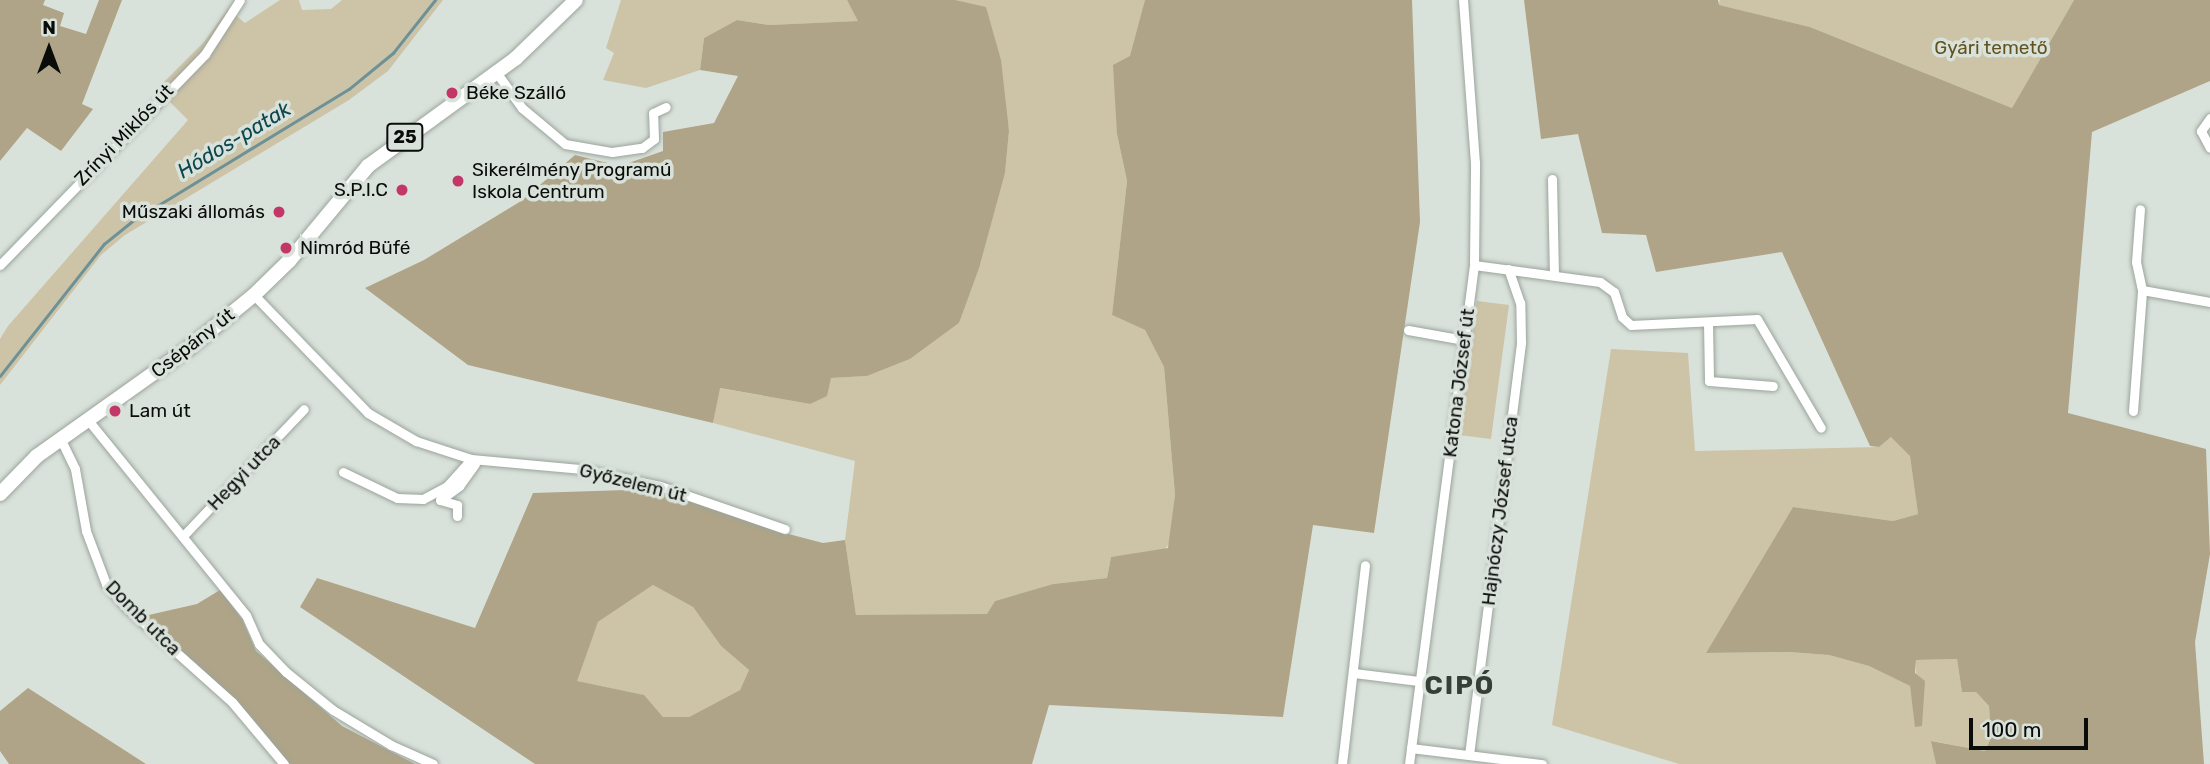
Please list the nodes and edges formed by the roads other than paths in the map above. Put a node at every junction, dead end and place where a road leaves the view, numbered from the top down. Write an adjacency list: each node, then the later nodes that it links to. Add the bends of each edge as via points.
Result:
1 (240, 0): 10 (street, Zrínyi Miklós út, via 205,54)
2 (576, 0): 4 (main road, 25, via 546,32)
3 (1463, 0): 11 (street, Katona József út, via 1475,163)
4 (496, 72): 5 (street, via 522,108 565,144 612,152 642,148 654,139 653,113); 15 (main road, 25, via 368,166 290,260)
5 (666, 107)
6 (2210, 118): 7 (street, via 2201,131)
7 (2210, 148)
8 (1552, 178): 13 (street)
9 (2140, 209): 14 (street, via 2136,262)
10 (0, 265)
11 (1474, 265): 12 (street); 19 (street, Katona József út)
12 (1508, 269): 13 (street); 38 (street, Hajnóczy József utca, via 1520,303 1521,342)
13 (1553, 275): 17 (street, via 1606,284 1631,326)
14 (2142, 290): 16 (street); 22 (street)
15 (254, 295): 23 (main road, Csépány út / 25); 26 (street, Győzelem út, via 376,419 416,441)
16 (2210, 302)
17 (1708, 322): 20 (street, via 1709,381); 24 (street, via 1737,317 1759,320)
18 (1408, 330): 19 (street)
19 (1464, 340): 36 (street, Katona József út)
20 (1773, 386)
21 (304, 409): 33 (street, Hegyi utca)
22 (2133, 411)
23 (88, 420): 25 (main road, Csépány út / 25); 33 (street)
24 (1821, 428)
25 (61, 440): 28 (main road, Csépány út / 25, via 19,471); 39 (street, Domb utca, via 75,469 84,524 106,584 232,702)
26 (473, 460): 27 (street, via 447,486 423,499 397,498); 29 (street, via 459,486); 32 (street, Győzelem út, via 604,472)
27 (343, 472)
28 (0, 494)
29 (440, 500): 30 (street); 31 (street, via 457,505)
30 (428, 503)
31 (457, 516)
32 (785, 529)
33 (183, 536): 40 (street, via 246,615 259,644 286,671 333,709 391,745)
34 (1365, 565): 35 (street)
35 (1354, 673): 36 (street); 41 (street)
36 (1419, 681): 37 (street, Katona József út)
37 (1411, 748): 38 (street); 42 (street, Katona József út)
38 (1469, 755): 43 (street)
39 (284, 764)
40 (433, 764)
41 (1342, 764)
42 (1409, 764)
43 (1542, 764)

